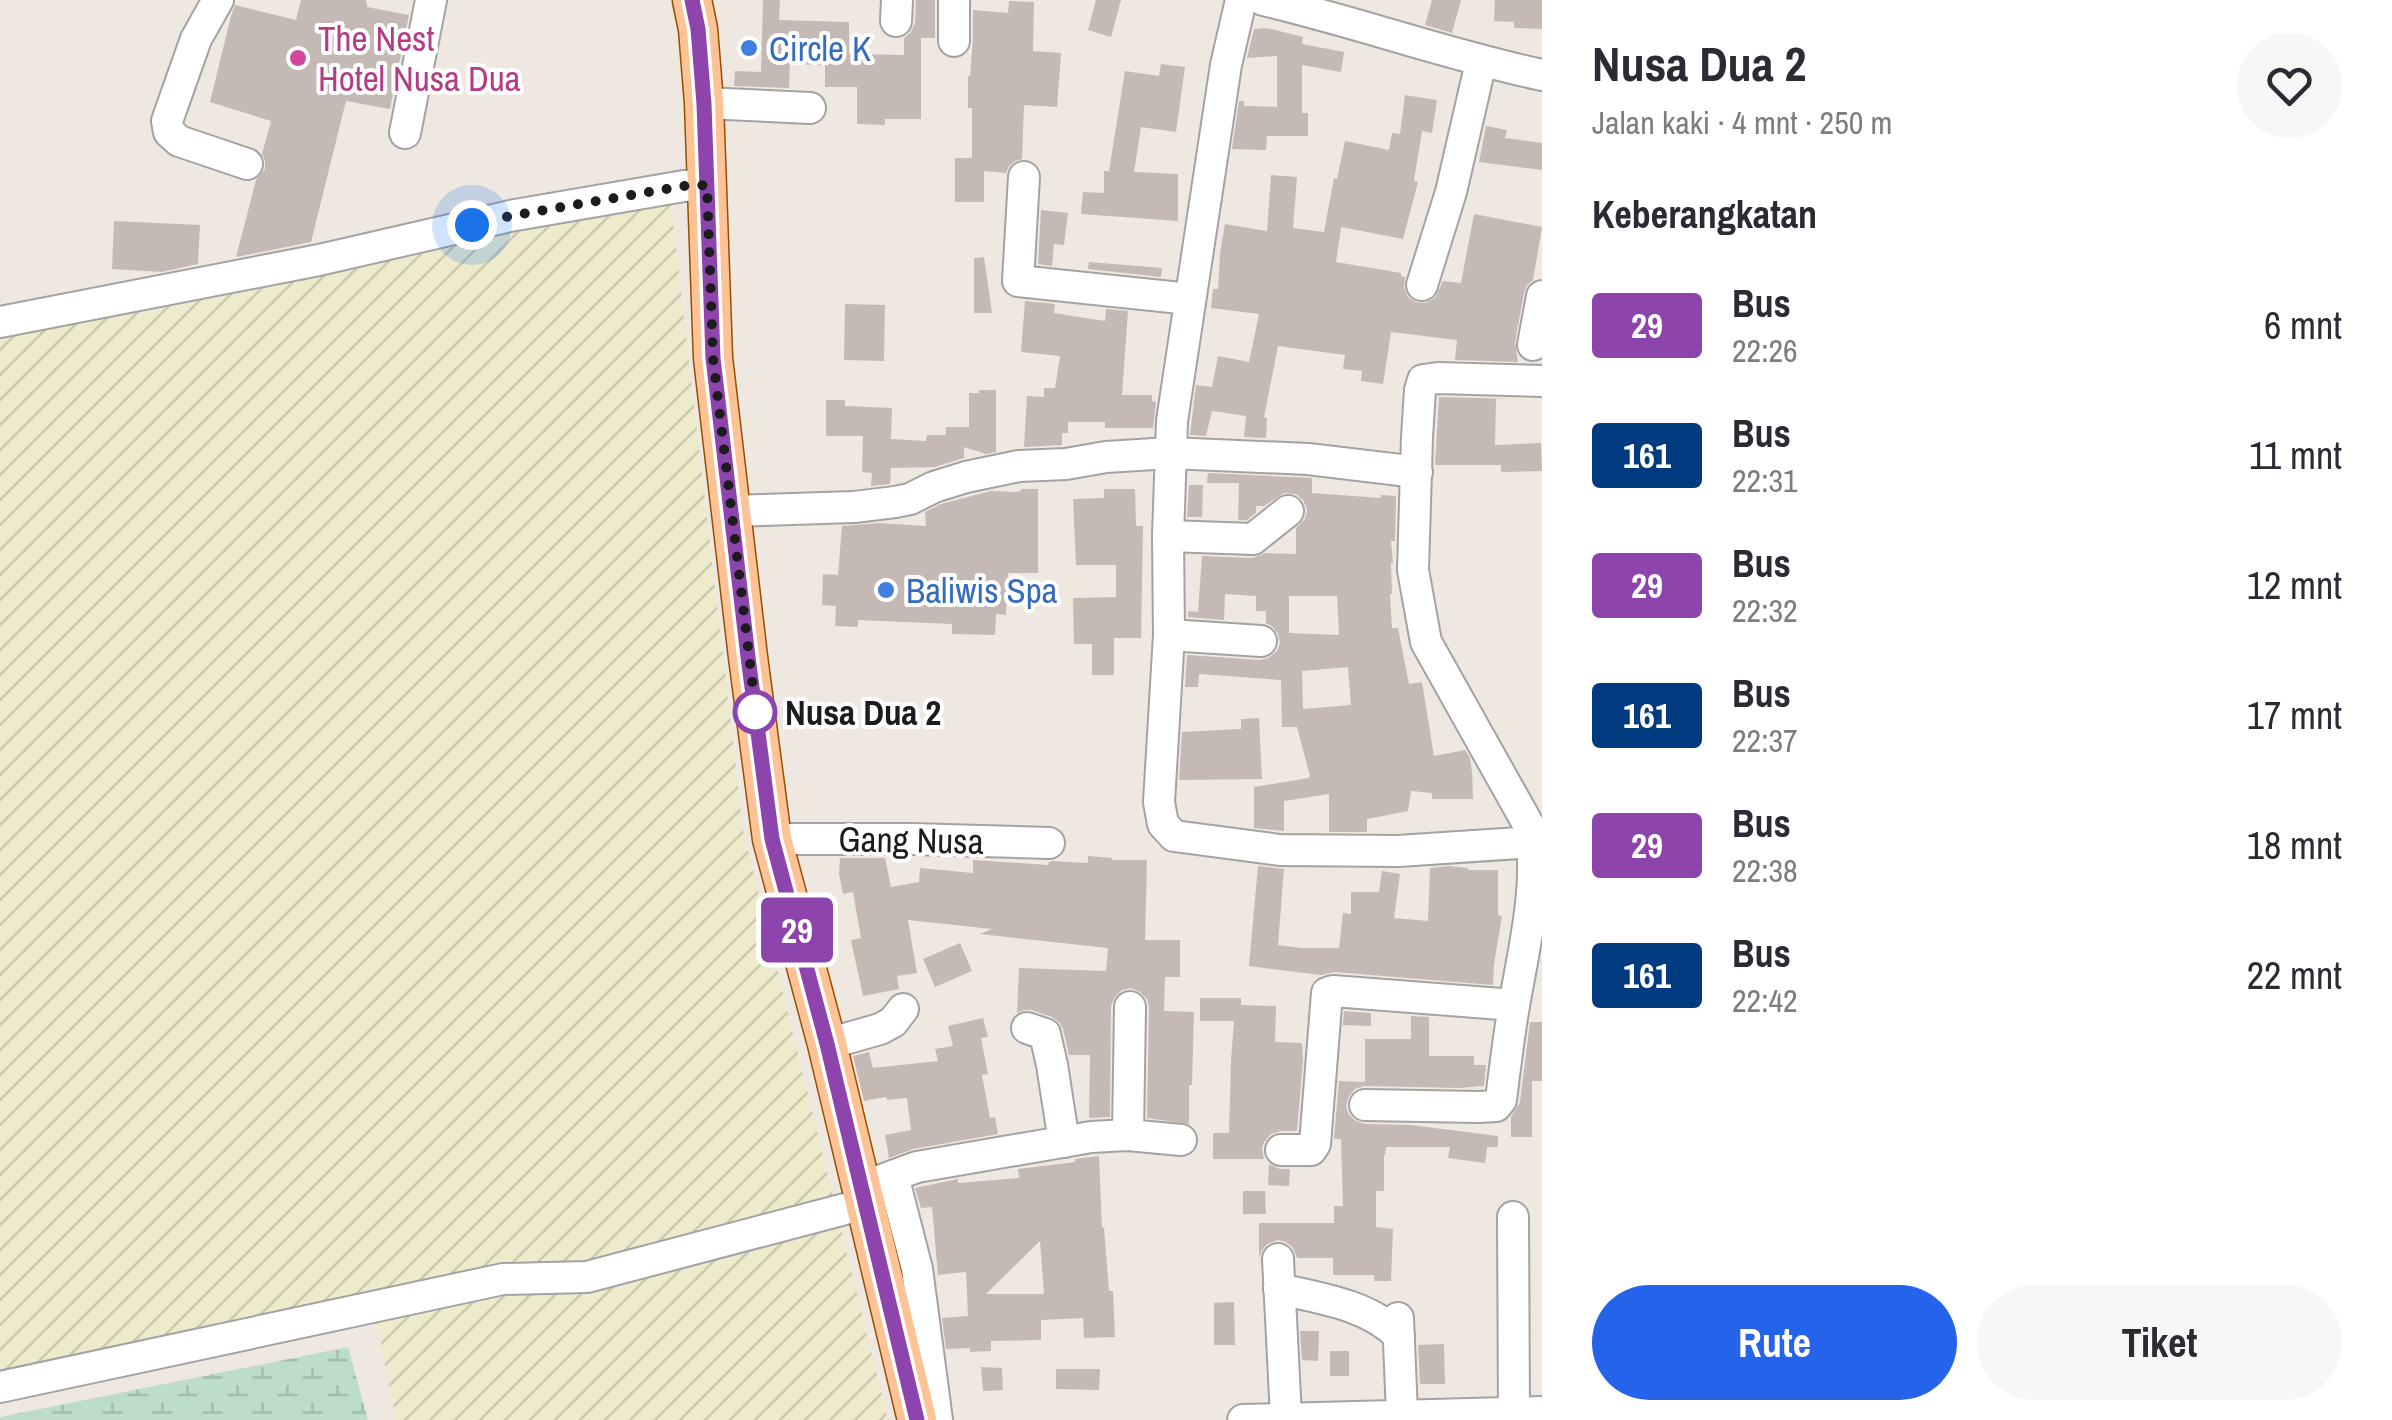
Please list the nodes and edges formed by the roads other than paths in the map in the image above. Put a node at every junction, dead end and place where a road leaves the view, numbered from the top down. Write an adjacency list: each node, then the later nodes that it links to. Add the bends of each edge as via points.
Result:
1 (218, 0): 14 (street, via 196,39 167,128 179,141)
2 (431, 0): 13 (street)
3 (954, 0): 8 (street)
4 (1241, 0): 19 (street)
5 (1263, 0): 6 (street)
6 (1319, 7): 9 (street)
7 (697, 10): 11 (main road)
8 (954, 41)
9 (1481, 62): 10 (street); 17 (street)
10 (1542, 75)
11 (704, 104): 12 (street); 16 (main road)
12 (810, 108)
13 (405, 133)
14 (247, 164)
15 (1024, 177): 19 (street, via 1018,280)
16 (707, 185): 20 (street, via 510,216); 25 (main road, via 713,358)
17 (1422, 285)
18 (1542, 296): 21 (street)
19 (1190, 299): 23 (street)
20 (0, 322)
21 (1532, 345)
22 (1542, 381): 24 (street, via 1422,380)
23 (1170, 453): 24 (street); 25 (street, via 1019,466 934,486 910,500); 27 (street)
24 (1417, 472): 31 (street, via 1414,570 1426,642)
25 (730, 511): 30 (main road)
26 (1288, 511): 27 (street, via 1253,538)
27 (1168, 536): 28 (street)
28 (1169, 635): 29 (street); 31 (street, via 1159,802 1163,824 1174,836 1280,850)
29 (1261, 641)
30 (772, 839): 32 (street, Gang Nusa); 38 (main road)
31 (1536, 842): 33 (street)
32 (1049, 843)
33 (1536, 921): 34 (street)
34 (1514, 1005): 39 (street, via 1498,1105); 43 (street, via 1327,993 1314,1144 1311,1150)
35 (1130, 1007): 40 (street)
36 (903, 1009): 38 (street, via 880,1029)
37 (1026, 1028): 42 (street, via 1045,1034)
38 (827, 1044): 44 (main road)
39 (1365, 1105)
40 (1128, 1135): 41 (street); 42 (street)
41 (1182, 1140)
42 (1064, 1142): 44 (street, via 917,1167)
43 (1281, 1150)
44 (872, 1189): 46 (street, via 587,1277 503,1279); 50 (main road); 51 (street, via 916,1269)
45 (1513, 1217): 47 (street)
46 (0, 1387)
47 (1528, 1412): 48 (street)
48 (1402, 1415): 49 (street); 49 (street, via 1399,1321 1388,1324 1319,1298 1279,1274)
49 (1286, 1417): 52 (street)
50 (917, 1420)
51 (937, 1420)
52 (1242, 1420)

